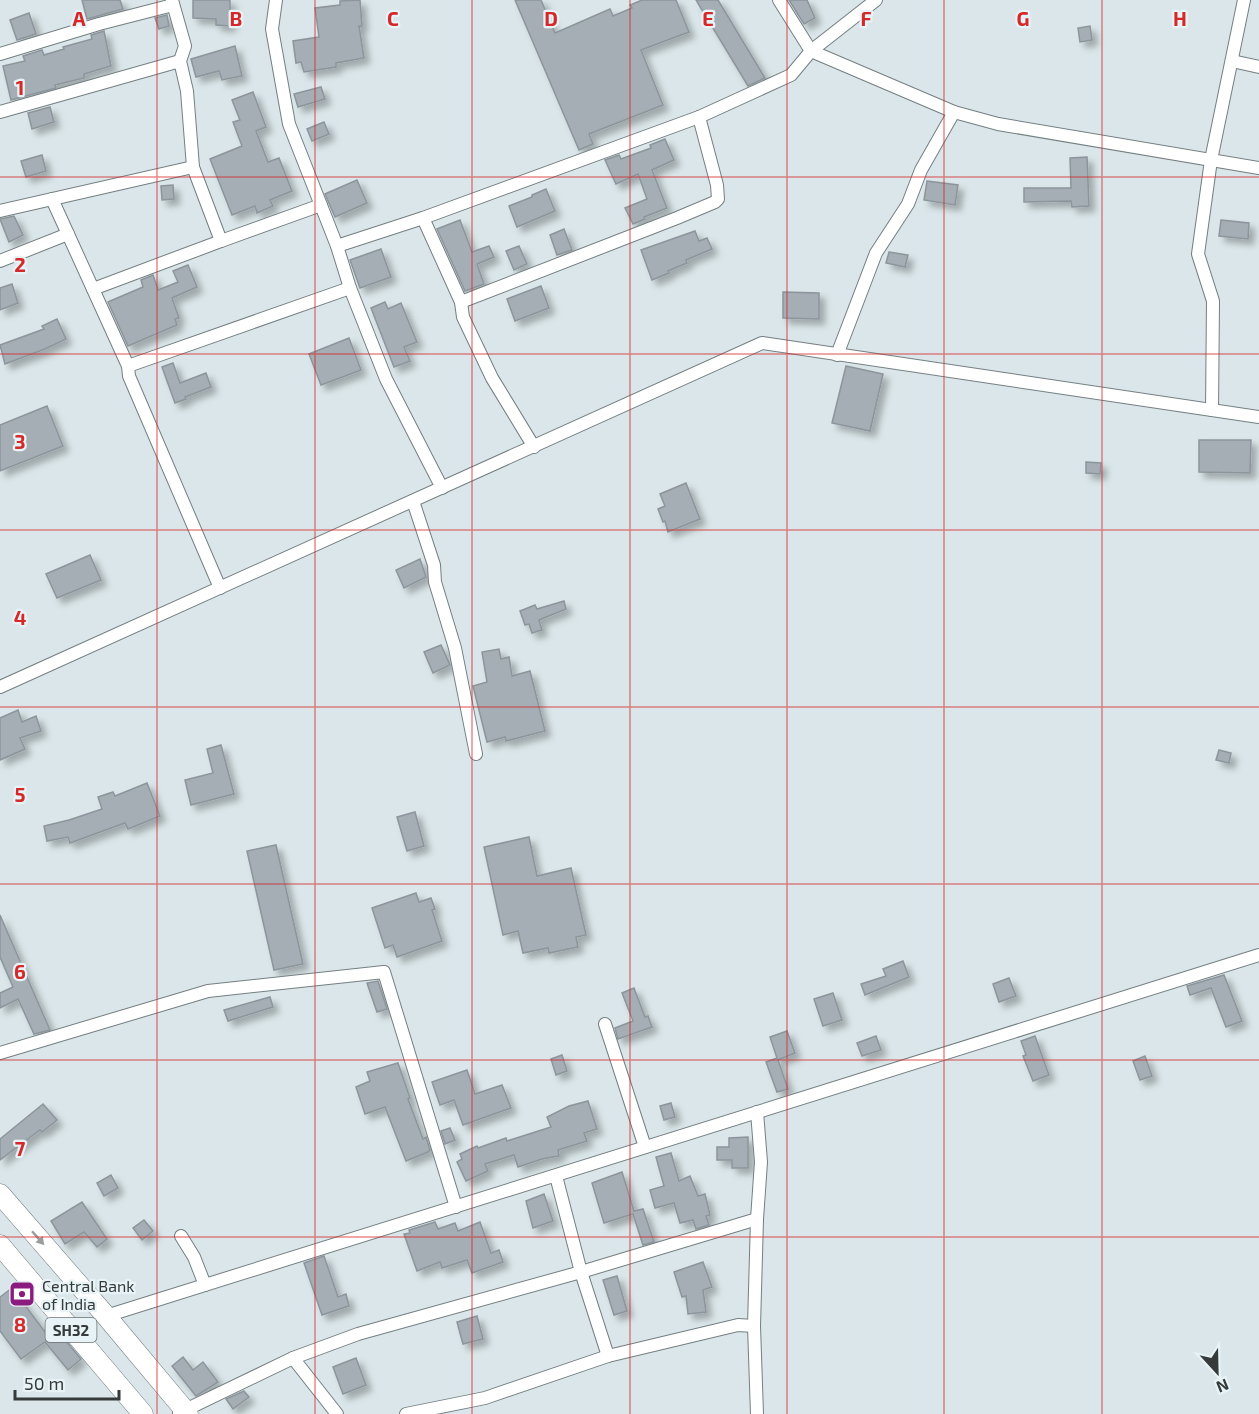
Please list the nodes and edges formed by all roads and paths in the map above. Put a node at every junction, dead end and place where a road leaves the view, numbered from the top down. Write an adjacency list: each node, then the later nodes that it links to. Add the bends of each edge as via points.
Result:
1 (276, 0): 18 (street, via 272,29 289,124)
2 (779, 0): 6 (street)
3 (876, 0): 6 (street)
4 (1244, 0): 9 (street)
5 (173, 3): 7 (street); 8 (street, via 185,46)
6 (811, 51): 12 (street); 13 (street, via 791,75)
7 (0, 54)
8 (180, 61): 11 (street); 15 (street, via 187,91)
9 (1232, 61): 10 (street); 14 (street)
10 (1259, 67)
11 (0, 112)
12 (954, 112): 14 (street, via 998,124); 28 (street, via 921,170 908,204 876,252)
13 (699, 117): 20 (street); 27 (street, via 717,185 715,202)
14 (1211, 160): 16 (street); 30 (street, via 1198,254 1213,301)
15 (193, 167): 17 (street); 22 (street)
16 (1259, 168)
17 (52, 199): 19 (street); 21 (street)
18 (321, 205): 22 (street); 23 (street)
19 (0, 211)
20 (423, 218): 23 (street); 27 (street)
21 (68, 234): 24 (street); 26 (street)
22 (221, 241): 26 (street)
23 (337, 246): 25 (street)
24 (0, 261)
25 (350, 288): 29 (street); 33 (street, via 386,379)
26 (93, 289): 29 (street)
27 (461, 302): 32 (street, via 463,316 492,378)
28 (837, 355): 30 (street); 32 (street, via 762,344)
29 (128, 366): 35 (street)
30 (1212, 410): 31 (street)
31 (1259, 417)
32 (534, 447): 33 (street)
33 (442, 488): 34 (street)
34 (413, 501): 35 (street); 37 (street, via 455,648)
35 (220, 588): 36 (street)
36 (0, 687)
37 (476, 754)
38 (1259, 955): 41 (street)
39 (605, 1024): 42 (street)
40 (0, 1053): 45 (street, via 208,991 384,972)
41 (757, 1112): 42 (street); 46 (street, via 761,1162)
42 (645, 1148): 43 (street)
43 (556, 1176): 45 (street); 49 (street)
44 (0, 1194): 51 (main road, SH32, one-way to 51)
45 (456, 1207): 50 (street)
46 (757, 1219): 49 (street); 52 (street)
47 (181, 1236): 50 (street)
48 (0, 1245): 56 (main road, SH32)
49 (582, 1272): 53 (street); 54 (street, via 358,1334)
50 (205, 1285): 51 (street)
51 (106, 1316): 55 (main road, SH32)
52 (754, 1326): 53 (street, via 738,1325); 59 (street)
53 (608, 1356): 58 (street, via 485,1398)
54 (293, 1358): 55 (street); 57 (street)
55 (183, 1412)
56 (143, 1414)
57 (337, 1414)
58 (406, 1414)
59 (758, 1414)

